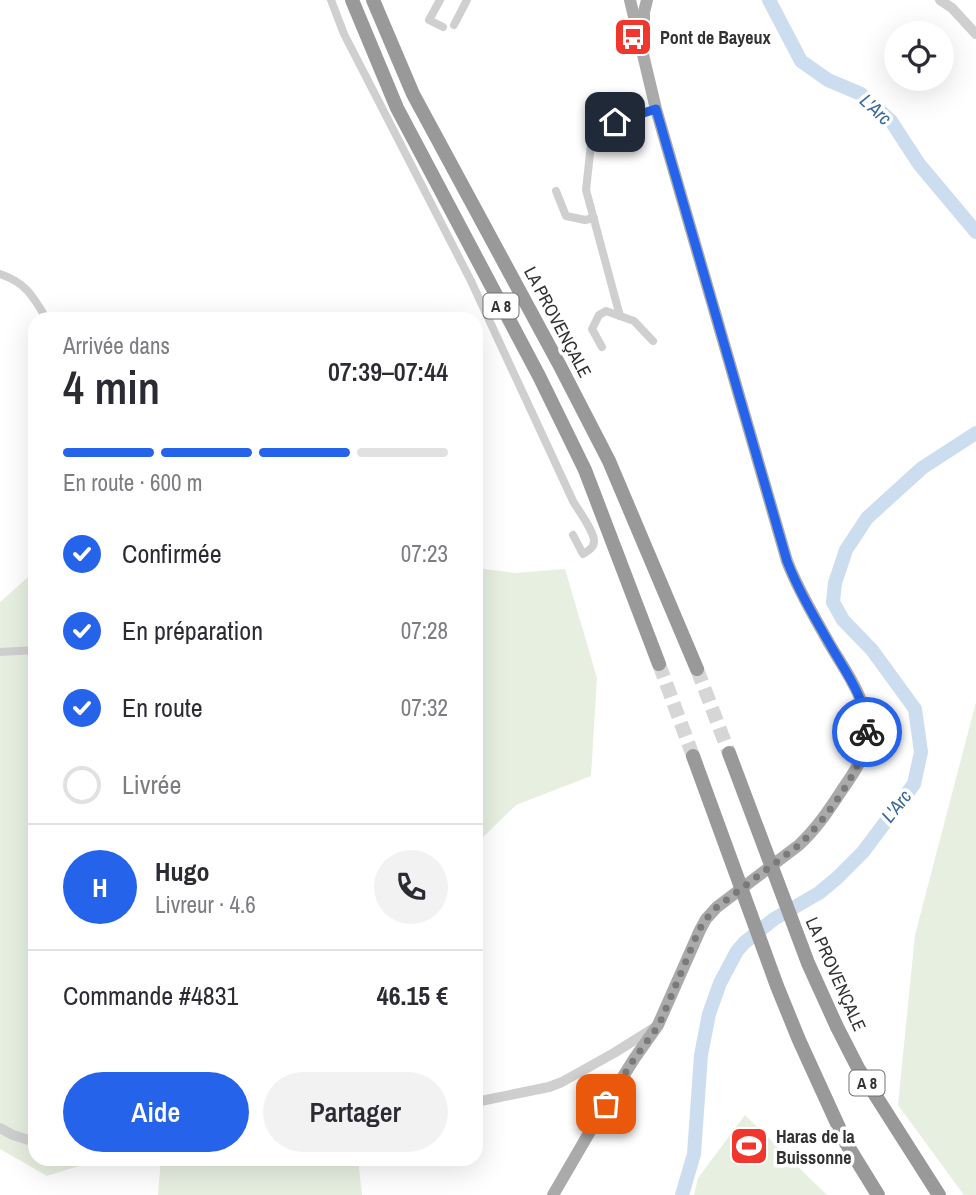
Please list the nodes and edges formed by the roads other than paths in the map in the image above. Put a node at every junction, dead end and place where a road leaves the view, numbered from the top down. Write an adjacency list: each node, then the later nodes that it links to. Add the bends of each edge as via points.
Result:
1 (331, 0): 21 (street, via 344,34 471,281 590,529 593,546 583,554)
2 (352, 0): 24 (highway, A 8, via 397,108 585,470)
3 (373, 0): 25 (highway, LA PROVENÇALE / A 8, via 413,94 609,461)
4 (467, 0): 9 (street)
5 (630, 0): 12 (main road)
6 (647, 0): 12 (main road)
7 (940, 0): 11 (street)
8 (439, 1): 10 (street, via 429,20)
9 (454, 25)
10 (443, 27)
11 (976, 34)
12 (643, 57): 13 (main road)
13 (656, 109): 15 (street, via 594,128 586,190); 28 (main road, via 787,561 855,688 867,725 861,759 820,824 706,919)
14 (556, 191): 15 (street, via 566,216)
15 (594, 218): 18 (street)
16 (4, 275): 17 (street, via 22,284)
17 (42, 312)
18 (620, 316): 19 (street, via 634,321); 20 (street, via 606,311 593,324)
19 (653, 341)
20 (602, 347)
21 (573, 535)
22 (28, 650): 23 (street)
23 (0, 652)
24 (659, 664)
25 (697, 669)
26 (729, 753): 34 (highway, LA PROVENÇALE / A 8, via 808,963 858,1068)
27 (693, 756): 33 (highway, A 8, via 777,986 840,1131)
28 (659, 1025): 29 (street, via 562,1082); 32 (main road)
29 (483, 1101)
30 (0, 1128): 31 (street)
31 (28, 1140)
32 (554, 1195)
33 (878, 1195)
34 (939, 1195)

